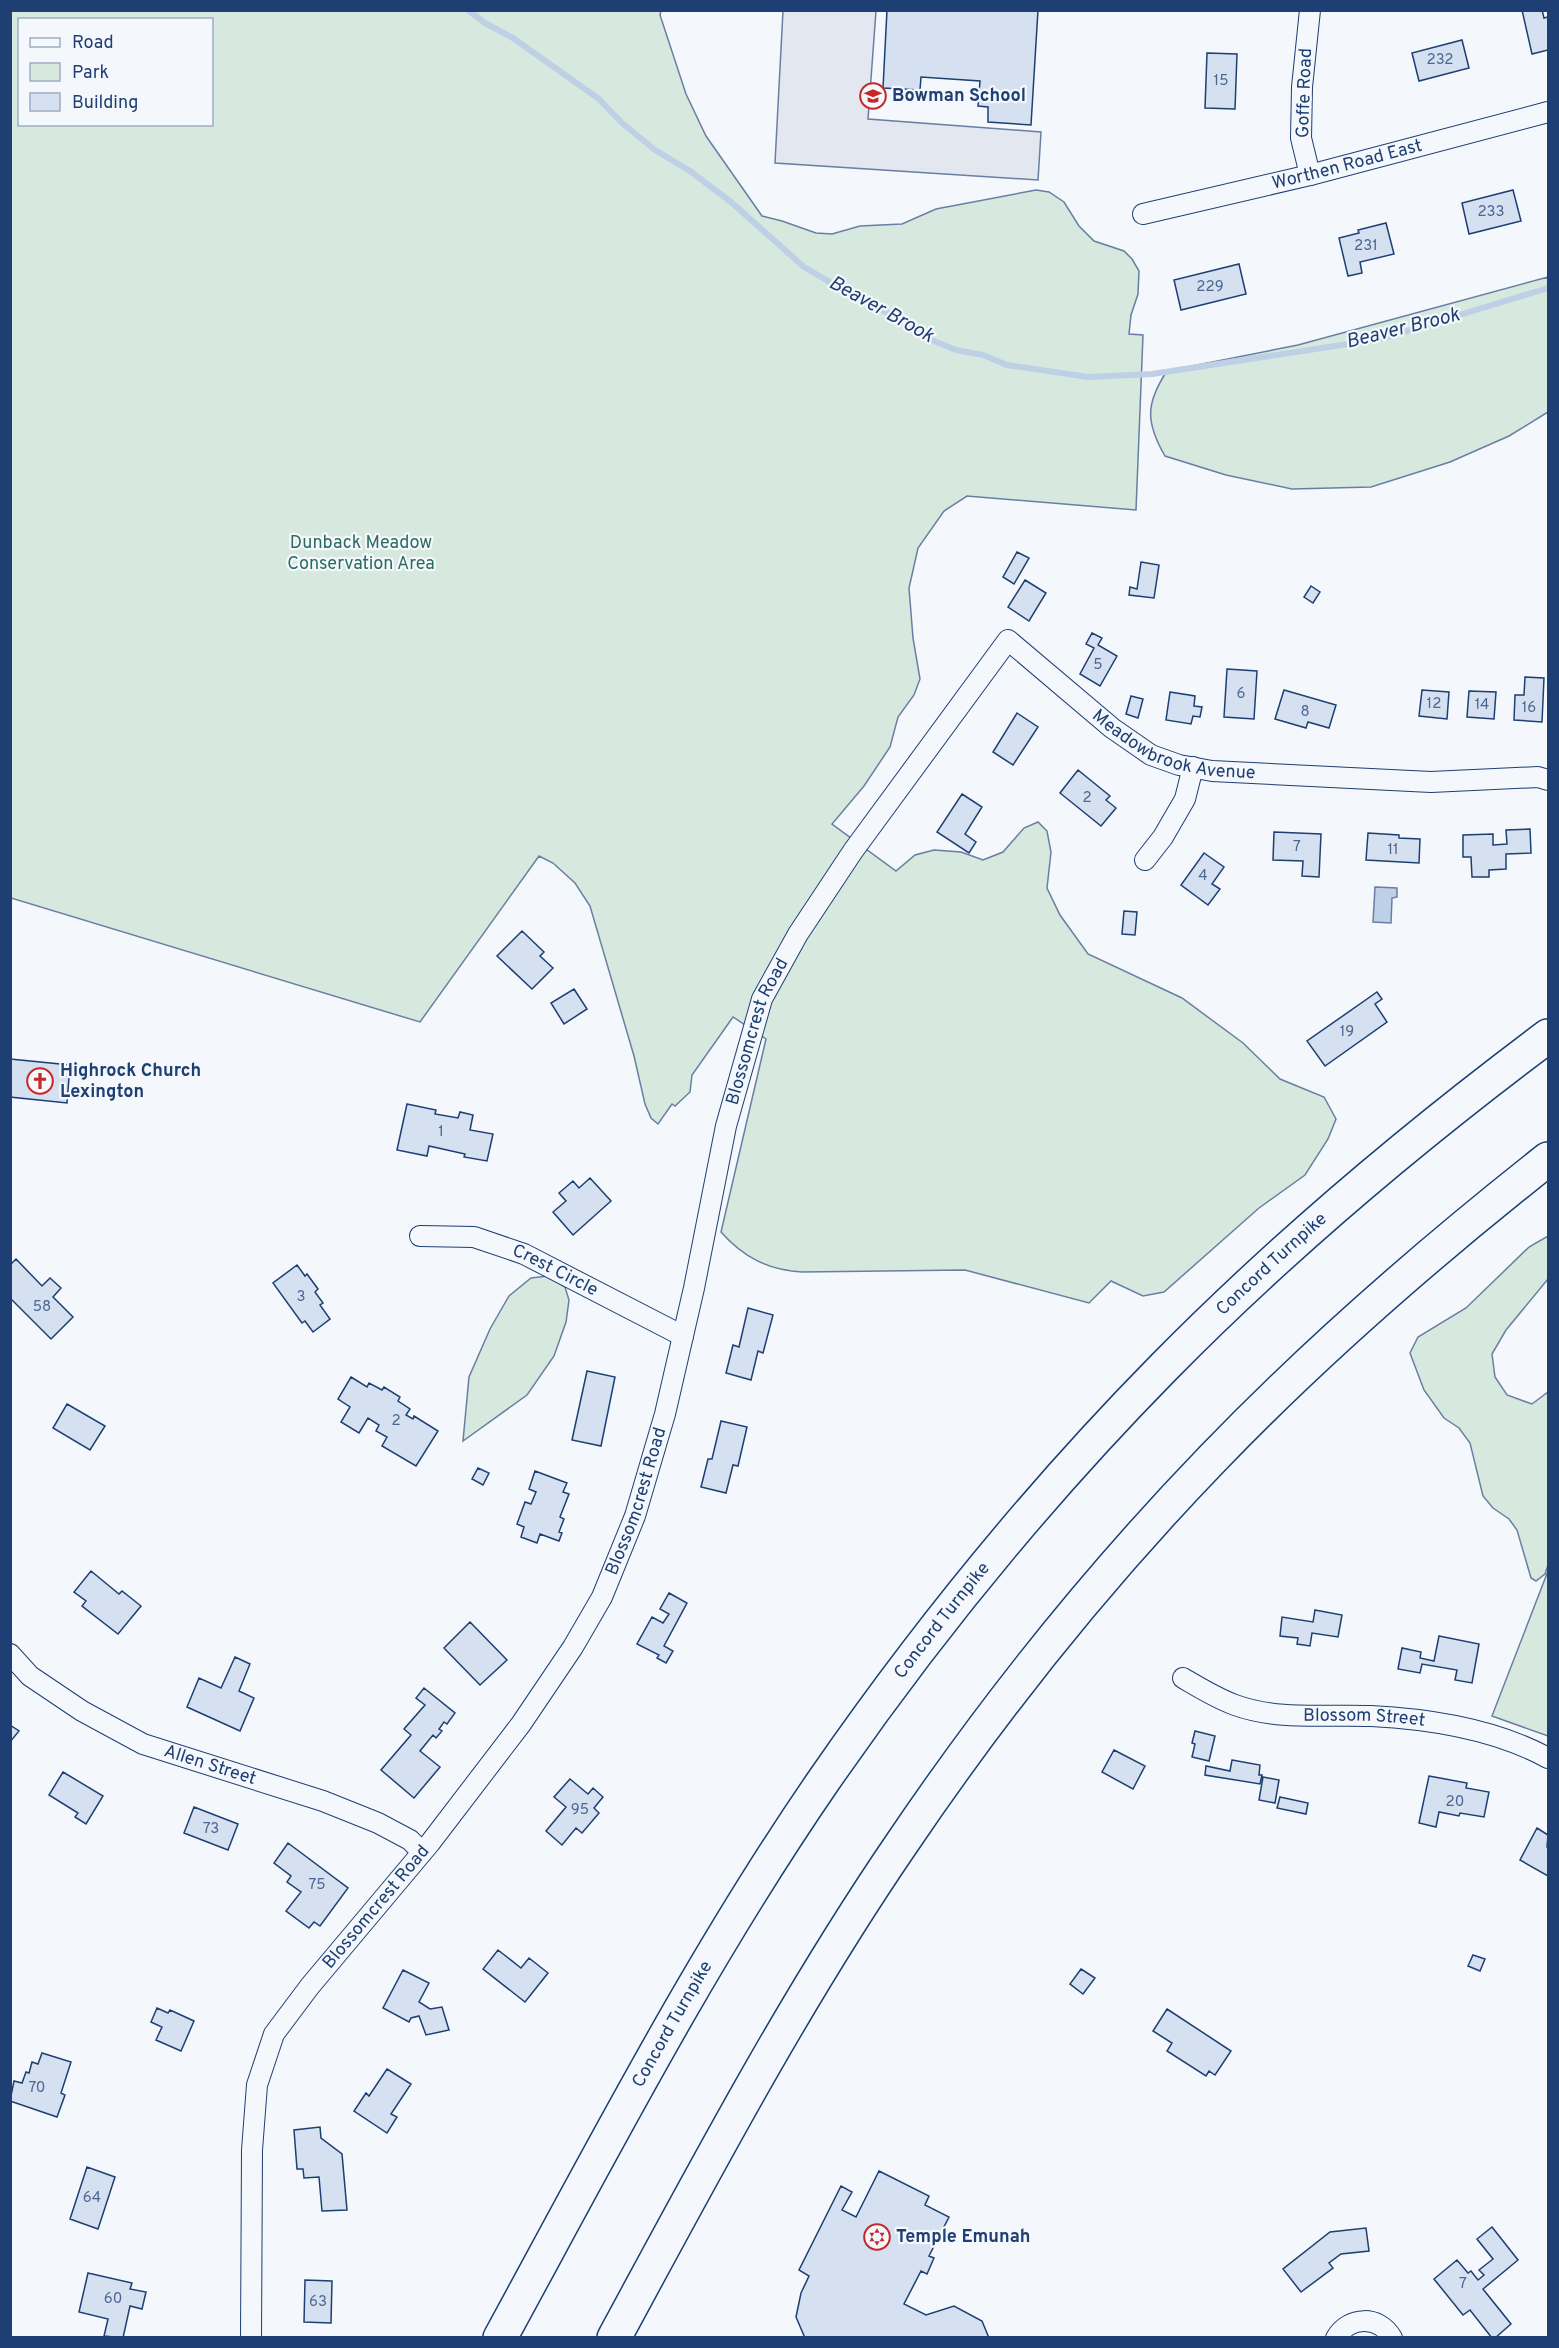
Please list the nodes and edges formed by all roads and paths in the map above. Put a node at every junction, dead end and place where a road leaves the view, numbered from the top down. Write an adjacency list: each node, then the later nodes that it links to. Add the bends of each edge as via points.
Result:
1 (1310, 10): 3 (street, Goffe Road, via 1301,138)
2 (1548, 112): 3 (street, Worthen Road East)
3 (1310, 175): 4 (street, Worthen Road East)
4 (1143, 214)
5 (1008, 639): 6 (street, Meadowbrook Avenue, via 1112,728 1151,755); 12 (street, Blossomcrest Road, via 853,851 798,934 762,999 726,1126)
6 (1193, 767): 7 (street, Meadowbrook Avenue, via 1368,780); 8 (street, via 1185,799)
7 (1548, 780)
8 (1145, 860)
9 (1548, 1036): 17 (highway, Concord Turnpike, via 1391,1159 1191,1340 1084,1451 960,1598 867,1719 760,1877 662,2043)
10 (1548, 1159): 19 (highway, via 1408,1274 1267,1404 1141,1536 1035,1661 943,1784 836,1944 759,2074)
11 (420, 1236): 12 (street, Crest Circle, via 474,1237 524,1254)
12 (683, 1336): 16 (street, Blossomcrest Road, via 636,1516 602,1597 521,1724)
13 (10, 1654): 16 (street, Allen Street, via 30,1676 82,1711 143,1744 367,1818 410,1840)
14 (1183, 1678): 15 (street, Blossom Street, via 1224,1701 1258,1712 1410,1720 1491,1734)
15 (1548, 1758)
16 (422, 1852): 18 (street, Blossomcrest Road, via 309,1986 274,2034 257,2085 252,2150)
17 (501, 2334)
18 (251, 2337)
19 (614, 2337)
20 (1336, 2337): 21 (street, via 1348,2324 1359,2320 1381,2325)
21 (1392, 2337)

